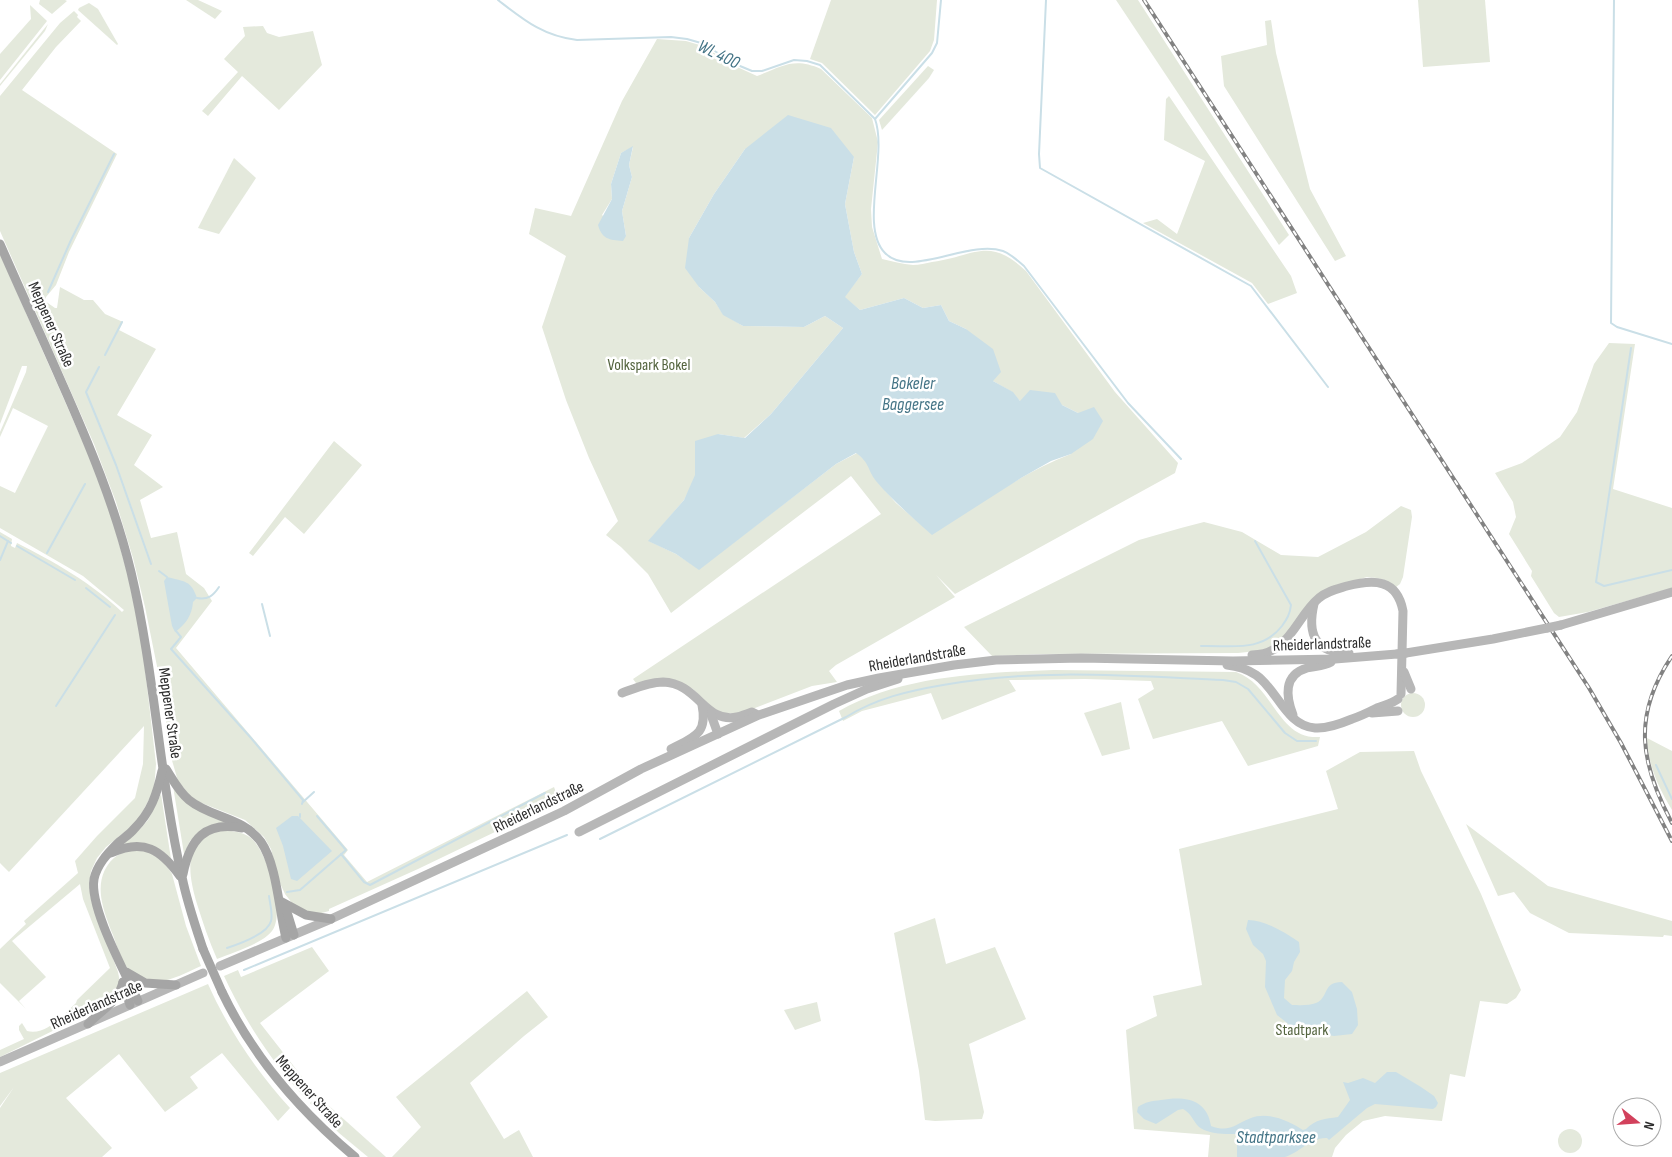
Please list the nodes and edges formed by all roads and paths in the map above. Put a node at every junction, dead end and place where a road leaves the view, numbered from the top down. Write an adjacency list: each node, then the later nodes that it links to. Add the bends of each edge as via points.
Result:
1 (0, 244): 19 (main road, Meppener Straße, via 94,456 116,517 141,614)
2 (1672, 592): 4 (main road, Rheiderlandstraße, bridge, via 1547,628 1402,654)
3 (1314, 603): 4 (main road, via 1310,624 1318,643 1331,651); 7 (main road, via 1279,646 1258,655 1239,655); 8 (main road, via 1326,593 1363,582 1378,582 1392,588 1404,611)
4 (1366, 657): 5 (main road, Rheiderlandstraße)
5 (1335, 659): 7 (main road, Rheiderlandstraße); 17 (main road, via 1295,674 1287,696)
6 (1213, 660): 7 (main road, Rheiderlandstraße); 9 (main road, Rheiderlandstraße, via 1039,658); 17 (main road, via 1221,665 1241,667 1256,675)
7 (1233, 660)
8 (1402, 667): 10 (main road); 15 (main road, via 1399,696)
9 (912, 672): 16 (main road, Rheiderlandstraße, via 846,685); 22 (main road, via 834,704)
10 (1411, 689)
11 (622, 693): 12 (main road, via 644,685 673,683 690,691)
12 (702, 704): 14 (main road); 20 (main road, via 704,722 698,734 648,761)
13 (1398, 711): 15 (main road)
14 (710, 712): 16 (main road, via 736,718 752,712); 18 (main road)
15 (1369, 713): 17 (main road, via 1321,728 1307,726)
16 (759, 715): 18 (main road, Rheiderlandstraße)
17 (1294, 718)
18 (718, 734): 20 (main road, Rheiderlandstraße)
19 (164, 765): 21 (main road, via 188,800); 23 (main road, via 150,809 133,831); 24 (main road, Meppener Straße)
20 (641, 769): 26 (main road, Rheiderlandstraße, via 564,811)
21 (247, 829): 24 (main road, via 235,826 206,831 192,845); 25 (main road, via 267,853)
22 (578, 832)
23 (108, 854): 24 (main road, via 134,846 152,849 166,859); 29 (main road, via 98,867 93,888)
24 (182, 879): 36 (main road, Meppener Straße, bridge, via 204,949 239,1025 260,1058 296,1102)
25 (280, 901): 26 (main road, via 306,915); 27 (main road, via 282,920)
26 (331, 919): 27 (main road, Rheiderlandstraße)
27 (290, 937): 28 (main road, Rheiderlandstraße)
28 (220, 966)
29 (121, 969): 31 (main road); 32 (main road, via 138,981); 33 (main road, via 129,980)
30 (203, 973): 32 (main road, Rheiderlandstraße)
31 (123, 982): 33 (main road); 34 (main road, via 117,998)
32 (176, 985): 33 (main road, Rheiderlandstraße)
33 (134, 1003): 34 (main road, Rheiderlandstraße)
34 (88, 1024): 35 (main road, Rheiderlandstraße)
35 (0, 1062)
36 (355, 1157)

